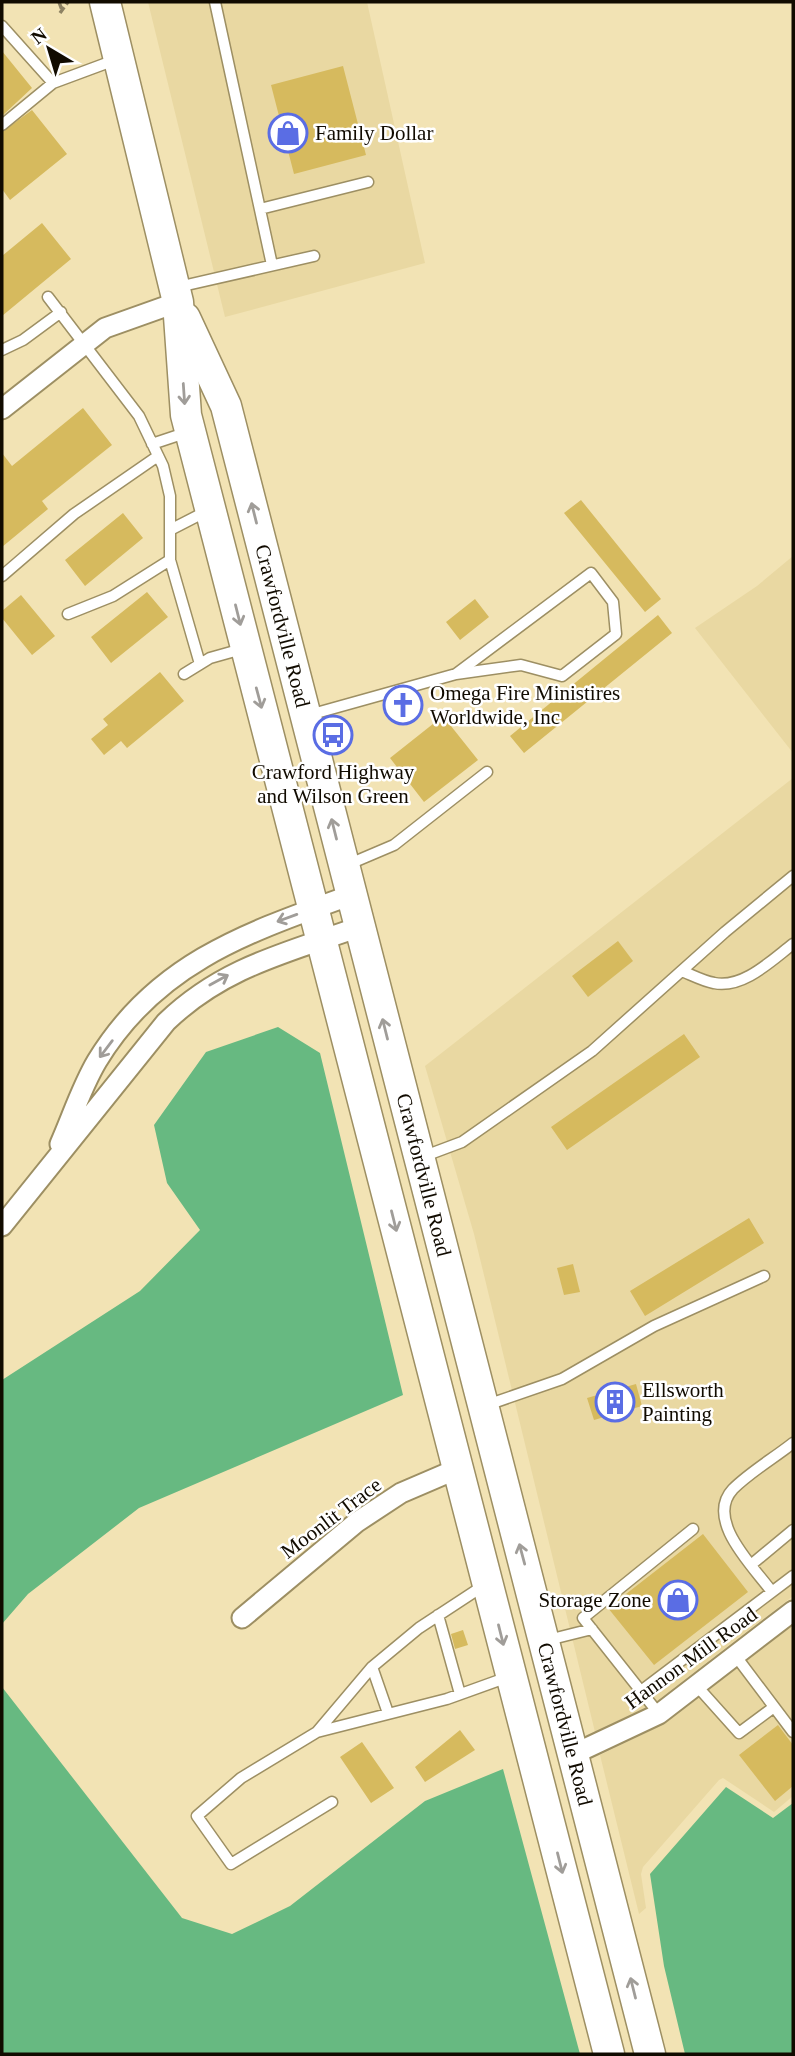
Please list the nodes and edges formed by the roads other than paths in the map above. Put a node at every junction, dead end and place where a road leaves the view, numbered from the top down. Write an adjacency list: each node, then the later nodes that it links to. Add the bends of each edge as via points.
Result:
1 (105, 2): 4 (main road, Crawfordville Road)
2 (215, 2): 8 (lane)
3 (2, 26): 5 (lane)
4 (119, 59): 5 (lane); 11 (main road, Crawfordville Road)
5 (53, 83): 6 (lane)
6 (2, 125)
7 (368, 182): 8 (lane)
8 (260, 209): 10 (lane)
9 (314, 256): 10 (lane)
10 (272, 265): 11 (lane)
11 (176, 295): 14 (street); 17 (main road, Crawfordville Road, one-way to 17); 29 (main road, Crawfordville Road, one-way to 11, via 226,406)
12 (48, 297): 13 (lane)
13 (61, 312): 14 (lane); 15 (lane)
14 (85, 341): 16 (street); 18 (lane, via 139,416)
15 (2, 350)
16 (2, 409)
17 (190, 432): 18 (lane); 20 (main road, Crawfordville Road)
18 (152, 444): 19 (lane)
19 (158, 456): 21 (lane, via 170,496); 23 (lane, via 74,514)
20 (211, 510): 21 (lane); 25 (main road, Crawfordville Road, one-way to 25)
21 (170, 530): 22 (lane)
22 (170, 560): 24 (lane, via 113,596); 26 (lane)
23 (2, 576)
24 (68, 614)
25 (246, 648): 26 (lane); 33 (main road, Crawfordville Road, one-way to 33)
26 (200, 664): 27 (lane)
27 (184, 674)
28 (456, 674): 28 (lane, via 591,573 613,602 616,634 562,676 521,665); 29 (lane)
29 (306, 716): 32 (main road, Crawfordville Road, one-way to 29)
30 (487, 772): 32 (lane)
31 (793, 876): 37 (lane)
32 (347, 881): 33 (street); 34 (main road, Crawfordville Road)
33 (314, 908): 35 (main road, Crawfordville Road); 38 (street, one-way to 38, via 252,931 193,961)
34 (359, 927): 35 (street); 41 (main road, Crawfordville Road, one-way to 34)
35 (322, 940): 39 (street, one-way to 35, via 214,982); 40 (main road, Crawfordville Road)
36 (793, 944): 37 (lane, via 735,982 716,984)
37 (682, 971): 41 (lane, via 592,1051 462,1142)
38 (146, 1001): 39 (street); 42 (street, one-way to 42, via 97,1061)
39 (166, 1022): 42 (street)
40 (371, 1132): 43 (main road, via 397,1175 415,1197); 45 (main road, Crawfordville Road, one-way to 45)
41 (418, 1158): 43 (main road, Crawfordville Road)
42 (49, 1170): 44 (street)
43 (431, 1207): 47 (main road, Crawfordville Road)
44 (2, 1226)
45 (407, 1272): 47 (main road, via 448,1312); 50 (main road, Crawfordville Road)
46 (764, 1276): 48 (lane, via 654,1326 562,1379)
47 (467, 1345): 48 (main road, Crawfordville Road)
48 (483, 1406): 61 (main road, Crawfordville Road, one-way to 48)
49 (793, 1443): 53 (lane, via 732,1490 724,1506 729,1532)
50 (457, 1469): 55 (main road, Crawfordville Road); 59 (street, Moonlit Trace, via 401,1493 357,1522)
51 (693, 1530): 60 (lane, via 583,1618)
52 (793, 1531): 53 (lane)
53 (752, 1564): 56 (lane)
54 (793, 1576): 56 (lane)
55 (487, 1583): 58 (lane); 65 (main road, Crawfordville Road, one-way to 65)
56 (772, 1592): 66 (lane)
57 (793, 1611): 62 (street, Hannon Mill Road)
58 (438, 1615): 63 (lane); 67 (lane)
59 (242, 1618)
60 (592, 1629): 61 (lane); 66 (lane)
61 (544, 1641): 73 (main road, Crawfordville Road)
62 (735, 1655): 64 (street, Hannon Mill Road); 68 (lane)
63 (372, 1667): 69 (lane); 71 (lane)
64 (696, 1685): 68 (lane, via 739,1734); 70 (street, Hannon Mill Road)
65 (515, 1689): 67 (lane); 73 (main road, via 542,1728); 75 (main road, Crawfordville Road)
66 (641, 1691): 70 (lane)
67 (460, 1694): 69 (lane)
68 (774, 1707): 72 (lane)
69 (388, 1713): 71 (lane)
70 (659, 1714): 73 (street, Hannon Mill Road)
71 (317, 1732): 74 (lane, via 241,1778 197,1816 231,1864)
72 (793, 1732)
73 (574, 1754): 75 (main road, via 553,1787); 77 (main road, Crawfordville Road, one-way to 73)
74 (332, 1802)
75 (547, 1810): 76 (main road, Crawfordville Road, one-way to 76)
76 (609, 2054)
77 (650, 2054)

